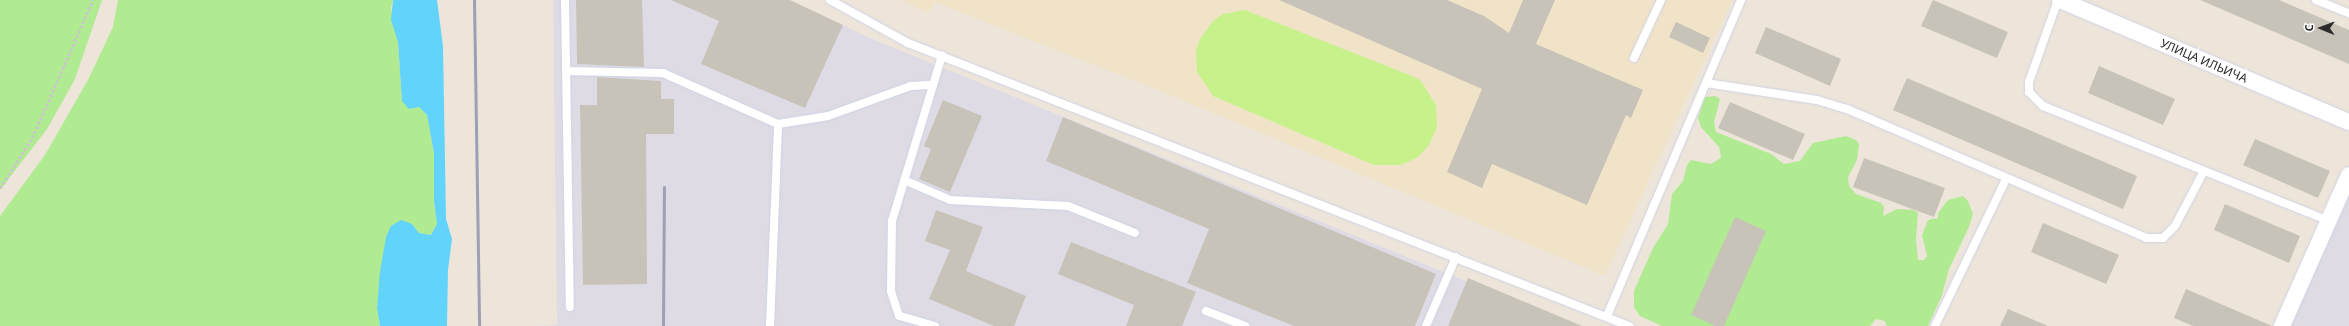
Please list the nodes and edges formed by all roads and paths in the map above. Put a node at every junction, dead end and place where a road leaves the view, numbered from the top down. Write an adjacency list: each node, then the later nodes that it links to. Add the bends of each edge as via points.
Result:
1 (93, 0): 21 (path, via 32,138)
2 (565, 0): 12 (lane)
3 (830, 0): 10 (lane, via 908,43)
4 (1661, 0): 11 (lane)
5 (1741, 0): 13 (lane)
6 (2059, 0): 8 (street, УЛИЦА ИЛЬИЧА); 17 (lane, via 2029,82 2029,92 2043,106)
7 (2316, 0): 9 (lane)
8 (2079, 4): 15 (street, УЛИЦА ИЛЬИЧА)
9 (2349, 13)
10 (942, 55): 14 (lane); 24 (lane)
11 (1634, 58)
12 (566, 71): 16 (lane, via 664,73); 25 (lane)
13 (1706, 83): 19 (lane, via 1817,100 1847,109); 27 (lane)
14 (933, 85): 16 (lane, via 912,86 828,116); 20 (lane)
15 (2349, 122)
16 (778, 124): 28 (lane)
17 (2203, 173): 19 (lane, via 2175,226 2163,238 2146,238); 22 (lane)
18 (2349, 175): 22 (street)
19 (2006, 179): 33 (lane)
20 (904, 180): 23 (lane, via 950,200 1068,206); 29 (lane, via 892,221 891,291 899,316)
21 (0, 188)
22 (2329, 221): 34 (street)
23 (1135, 233)
24 (1456, 257): 27 (lane); 31 (lane)
25 (570, 307)
26 (1206, 311): 30 (lane)
27 (1606, 316): 32 (lane)
28 (770, 326)
29 (935, 326)
30 (1245, 326)
31 (1426, 326)
32 (1629, 326)
33 (1935, 326)
34 (2282, 326)

